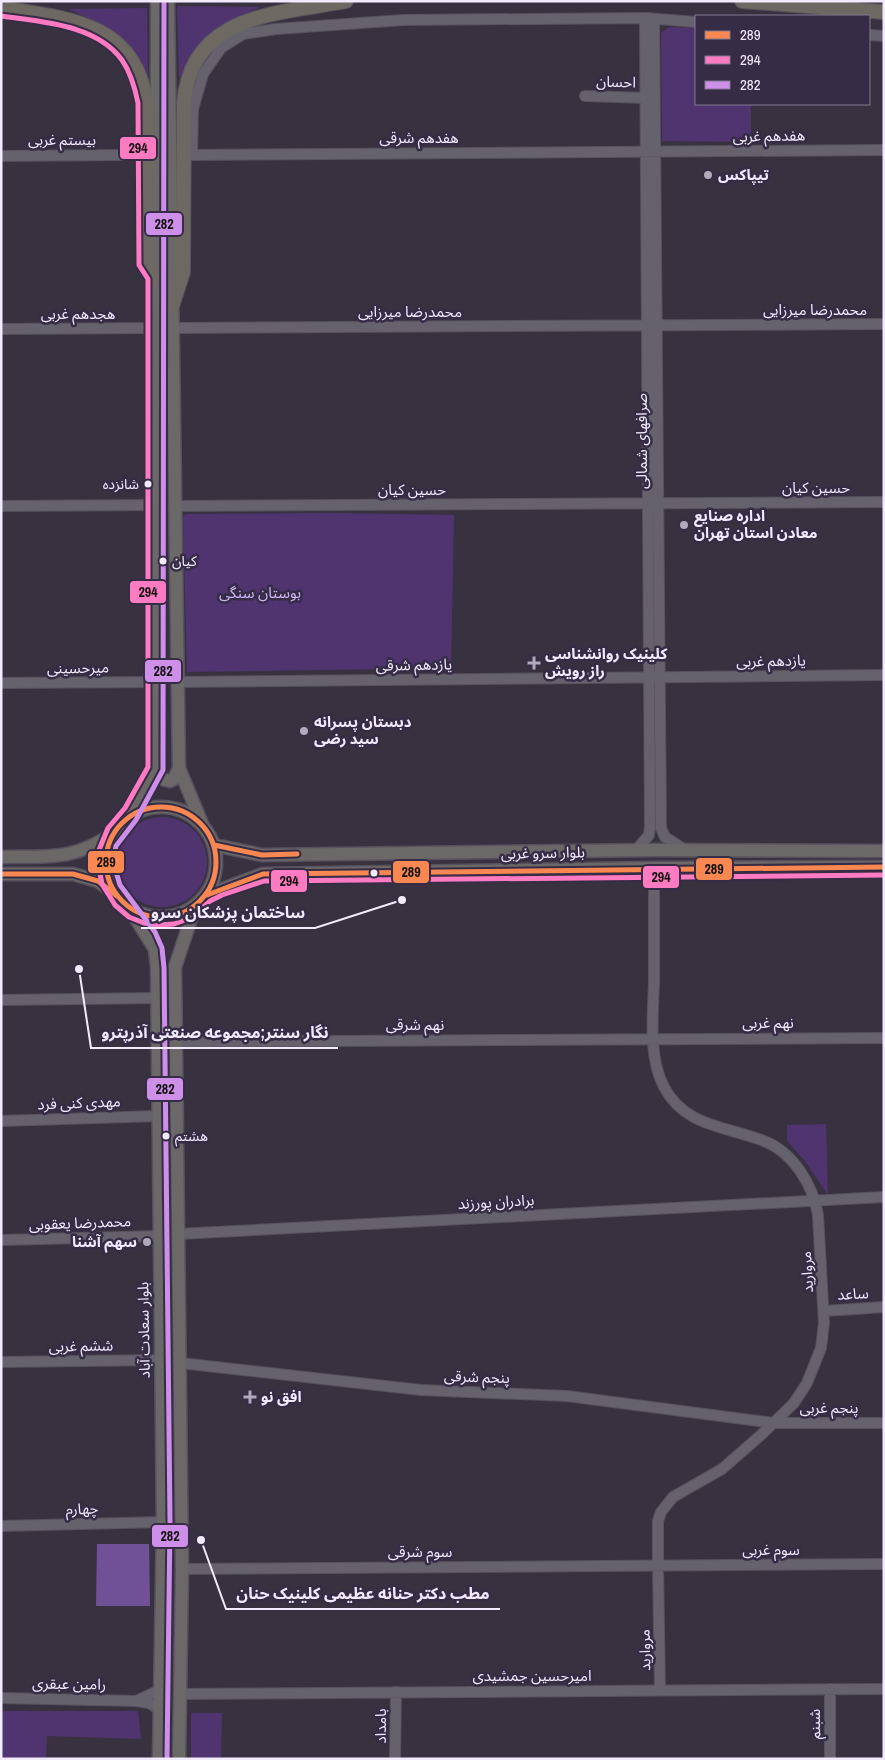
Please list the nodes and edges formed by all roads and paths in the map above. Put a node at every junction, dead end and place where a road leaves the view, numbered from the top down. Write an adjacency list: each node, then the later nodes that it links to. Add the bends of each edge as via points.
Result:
1 (157, 1): 9 (main road)
2 (168, 1): 9 (main road)
3 (346, 1): 19 (highway, via 239,22 208,45 194,67 185,90 184,104 183,272)
4 (742, 1): 6 (highway)
5 (1, 8): 18 (highway, via 60,16 95,28 121,47 135,66 144,88 146,108 146,264)
6 (884, 12)
7 (650, 19): 8 (street); 13 (street, صرافهای شمالی); 15 (street, صرافهای شمالی); 15 (street, هفدهم شرقی, via 403,20 244,34 221,48 203,74 194,109 192,155)
8 (695, 22)
9 (162, 29): 18 (main road); 19 (main road)
10 (870, 35): 11 (street)
11 (884, 36)
12 (585, 96): 13 (street, احسان)
13 (646, 98): 15 (street, صرافهای شمالی)
14 (884, 150): 15 (street, هفدهم غربی)
15 (650, 152): 21 (street, صرافهای شمالی)
16 (123, 155): 17 (street, بیستم غربی)
17 (1, 156)
18 (156, 276): 22 (main road)
19 (172, 306): 23 (main road)
20 (884, 324): 21 (street, محمدرضا میرزایی)
21 (652, 325): 23 (street, محمدرضا میرزایی); 26 (street, صرافهای شمالی)
22 (156, 328): 24 (street, هجدهم غربی); 27 (main road)
23 (172, 328): 29 (main road)
24 (1, 329)
25 (884, 502): 26 (street, حسین کیان)
26 (653, 504): 29 (street, حسین کیان); 31 (street, صرافهای شمالی)
27 (156, 505): 28 (street); 32 (main road)
28 (1, 506)
29 (175, 506): 33 (main road)
30 (884, 675): 31 (street, یازدهم غربی)
31 (654, 677): 33 (street, یازدهم شرقی); 41 (street, صرافهای شمالی, via 650,826 649,835); 42 (street, صرافهای شمالی, via 661,828 665,837)
32 (156, 682): 34 (street, میرحسینی); 36 (main road)
33 (178, 682): 35 (main road)
34 (1, 684)
35 (179, 768): 36 (main road, via 170,781 158,778); 38 (main road)
36 (156, 769): 37 (main road)
37 (127, 818): 38 (main road, via 143,810 160,807 178,809); 39 (main road)
38 (203, 826): 40 (main road)
39 (115, 831): 44 (main road, via 98,844 65,856); 49 (main road, via 105,864 108,881)
40 (214, 845): 41 (main road, بلوار سرو غربی, via 262,854); 48 (main road, via 217,862)
41 (636, 850): 42 (main road, بلوار سرو غربی)
42 (686, 850): 43 (main road, بلوار سرو غربی)
43 (884, 850)
44 (1, 857)
45 (884, 867): 46 (main road, بلوار سرو غربی)
46 (654, 868): 48 (main road, بلوار سرو غربی, via 263,874); 55 (street, مروارید)
47 (1, 874): 49 (main road, via 73,874 98,881)
48 (207, 895): 50 (main road)
49 (117, 896): 51 (main road)
50 (194, 907): 51 (main road, via 179,915 162,918 145,916); 56 (main road, via 175,967)
51 (129, 908): 52 (main road, بلوار سعادت آباد, via 155,949)
52 (157, 998): 53 (street); 57 (main road, بلوار سعادت آباد)
53 (1, 1000)
54 (884, 1038): 55 (street, نهم غربی)
55 (653, 1039): 56 (street, نهم شرقی); 61 (street, مروارید, via 662,1085 680,1108 708,1125 765,1141 803,1176)
56 (176, 1042): 62 (main road)
57 (158, 1116): 58 (street, مهدی کنی فرد); 60 (main road, بلوار سعادت آباد)
58 (1, 1121)
59 (884, 1197): 61 (street, برادران پورزند)
60 (159, 1200): 62 (main road, via 170,1197); 64 (main road, بلوار سعادت آباد)
61 (816, 1201): 63 (street, برادران پورزند); 67 (street, مروارید)
62 (178, 1203): 63 (main road)
63 (178, 1234): 70 (main road)
64 (160, 1236): 65 (street, محمدرضا یعقوبی); 68 (main road, بلوار سعادت آباد)
65 (1, 1240)
66 (884, 1307): 67 (street, ساعد)
67 (824, 1311): 71 (street, مروارید, via 823,1335 812,1371 794,1404)
68 (161, 1360): 69 (street, ششم غربی); 73 (main road, بلوار سعادت آباد)
69 (1, 1362)
70 (180, 1363): 71 (street, پنجم شرقی, via 421,1390 567,1396); 77 (main road)
71 (774, 1423): 72 (street, پنجم غربی); 76 (street, مروارید, via 722,1469 666,1503 658,1521)
72 (884, 1423)
73 (163, 1522): 74 (street, چهارم); 80 (main road, بلوار سعادت آباد)
74 (1, 1526)
75 (884, 1564): 76 (street, سوم غربی)
76 (658, 1566): 77 (street, سوم شرقی); 81 (street, مروارید)
77 (182, 1569): 83 (main road)
78 (830, 1689): 79 (street, امیرحسین جمشیدی); 81 (street, امیرحسین جمشیدی); 90 (street, شبنم)
79 (884, 1689)
80 (160, 1690): 85 (street, رامین عبقری); 86 (main road, بلوار سعادت آباد)
81 (660, 1690): 82 (street, امیرحسین جمشیدی)
82 (396, 1692): 83 (street, امیرحسین جمشیدی); 89 (street, بامداد)
83 (180, 1694): 88 (main road)
84 (1, 1698): 85 (street, رامین عبقری)
85 (136, 1700): 86 (street, رامین عبقری)
86 (160, 1710): 87 (main road, بلوار سعادت آباد)
87 (160, 1759)
88 (180, 1759)
89 (395, 1759)
90 (830, 1759)

